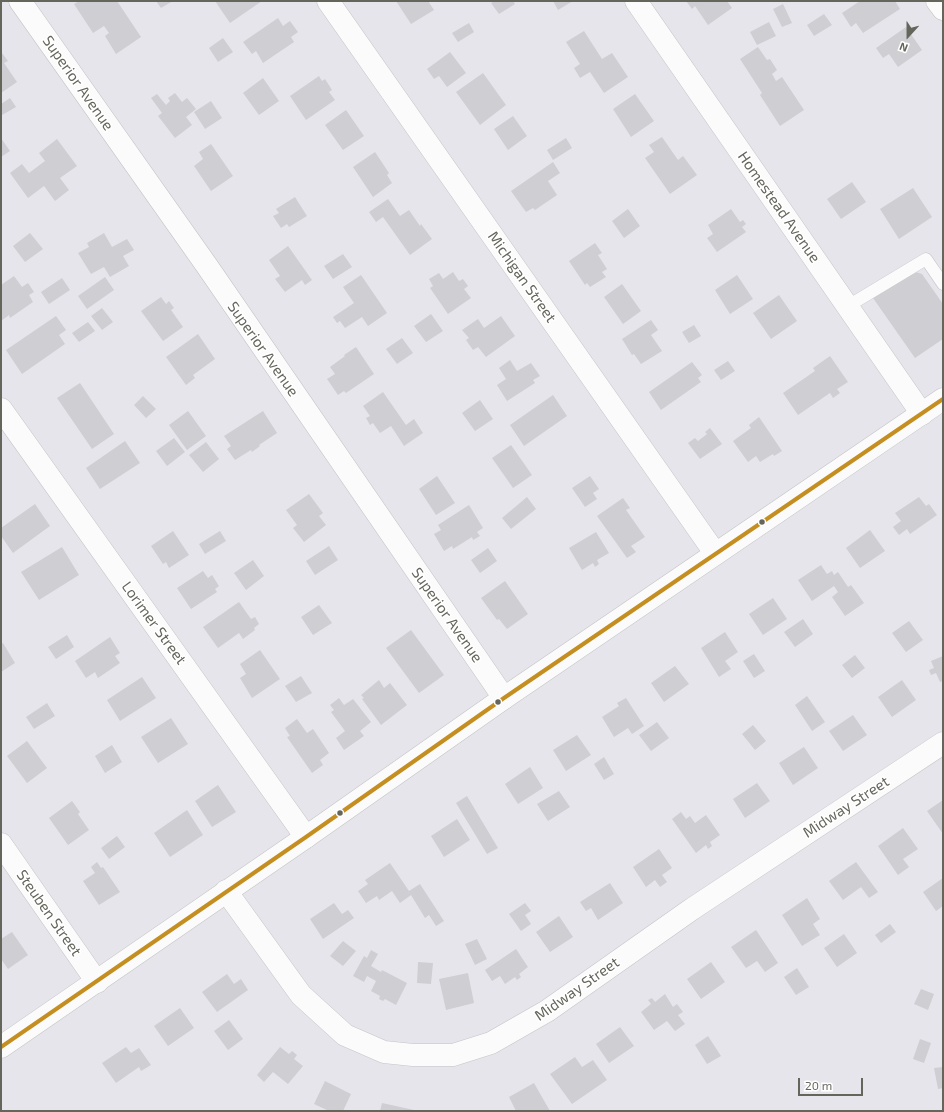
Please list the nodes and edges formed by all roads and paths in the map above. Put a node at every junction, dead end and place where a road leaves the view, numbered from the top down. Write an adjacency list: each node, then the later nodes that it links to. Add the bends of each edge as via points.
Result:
1 (20, 1): 12 (street, Superior Avenue)
2 (328, 1): 11 (street, Michigan Street)
3 (636, 1): 7 (street, Homestead Avenue)
4 (937, 1): 5 (street)
5 (943, 9)
6 (943, 284): 7 (lane, via 926,259)
7 (848, 306): 10 (street, Homestead Avenue)
8 (943, 399): 10 (street)
9 (1, 409): 14 (street, Lorimer Street)
10 (922, 414): 11 (street)
11 (715, 553): 12 (street)
12 (504, 698): 14 (street)
13 (943, 743): 16 (street, Midway Street, via 692,909 547,1011 491,1043 453,1055 384,1052 345,1035 300,995)
14 (306, 837): 16 (street)
15 (1, 844): 17 (street, Steuben Street)
16 (226, 892): 17 (street)
17 (97, 982): 18 (street)
18 (1, 1047)

